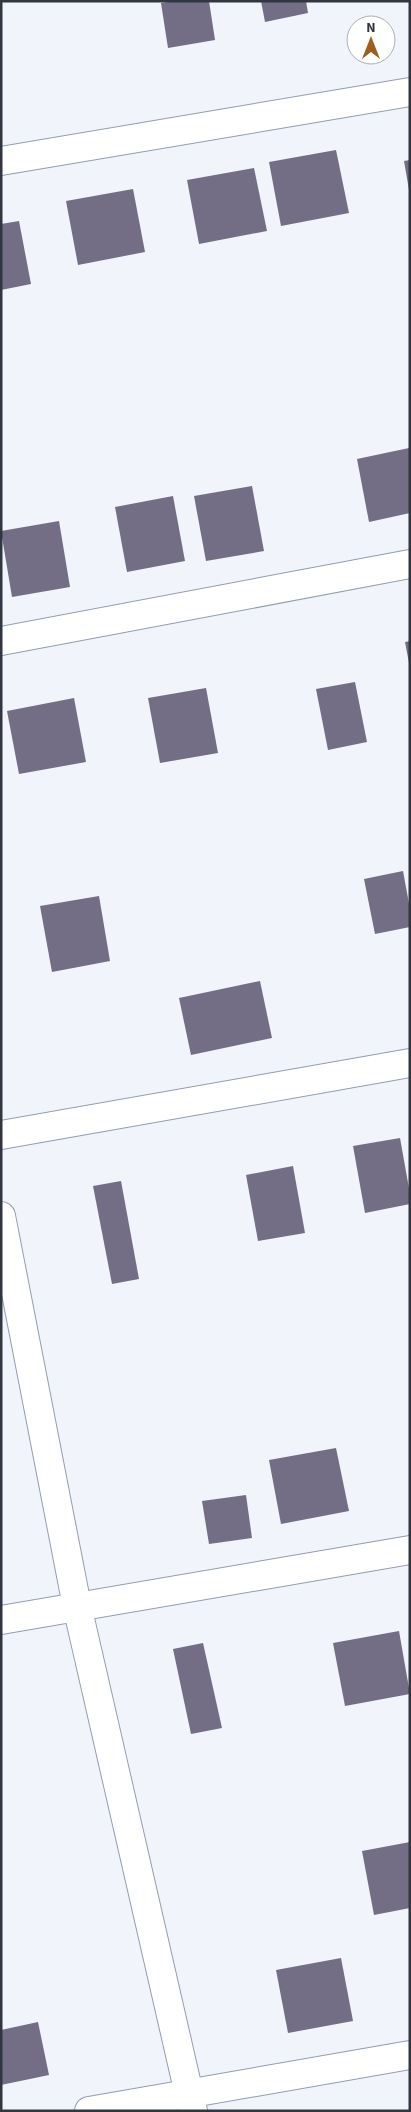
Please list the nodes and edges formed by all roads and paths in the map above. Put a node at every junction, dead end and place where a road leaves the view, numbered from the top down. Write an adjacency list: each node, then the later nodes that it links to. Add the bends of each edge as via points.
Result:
1 (410, 92): 2 (street)
2 (1, 161)
3 (410, 564): 4 (street)
4 (1, 641)
5 (410, 1063): 6 (street)
6 (1, 1135)
7 (1, 1216): 9 (street)
8 (410, 1550): 9 (street)
9 (76, 1606): 10 (street); 12 (street)
10 (1, 1620)
11 (410, 2055): 12 (street)
12 (191, 2102): 13 (street)
13 (89, 2111)

